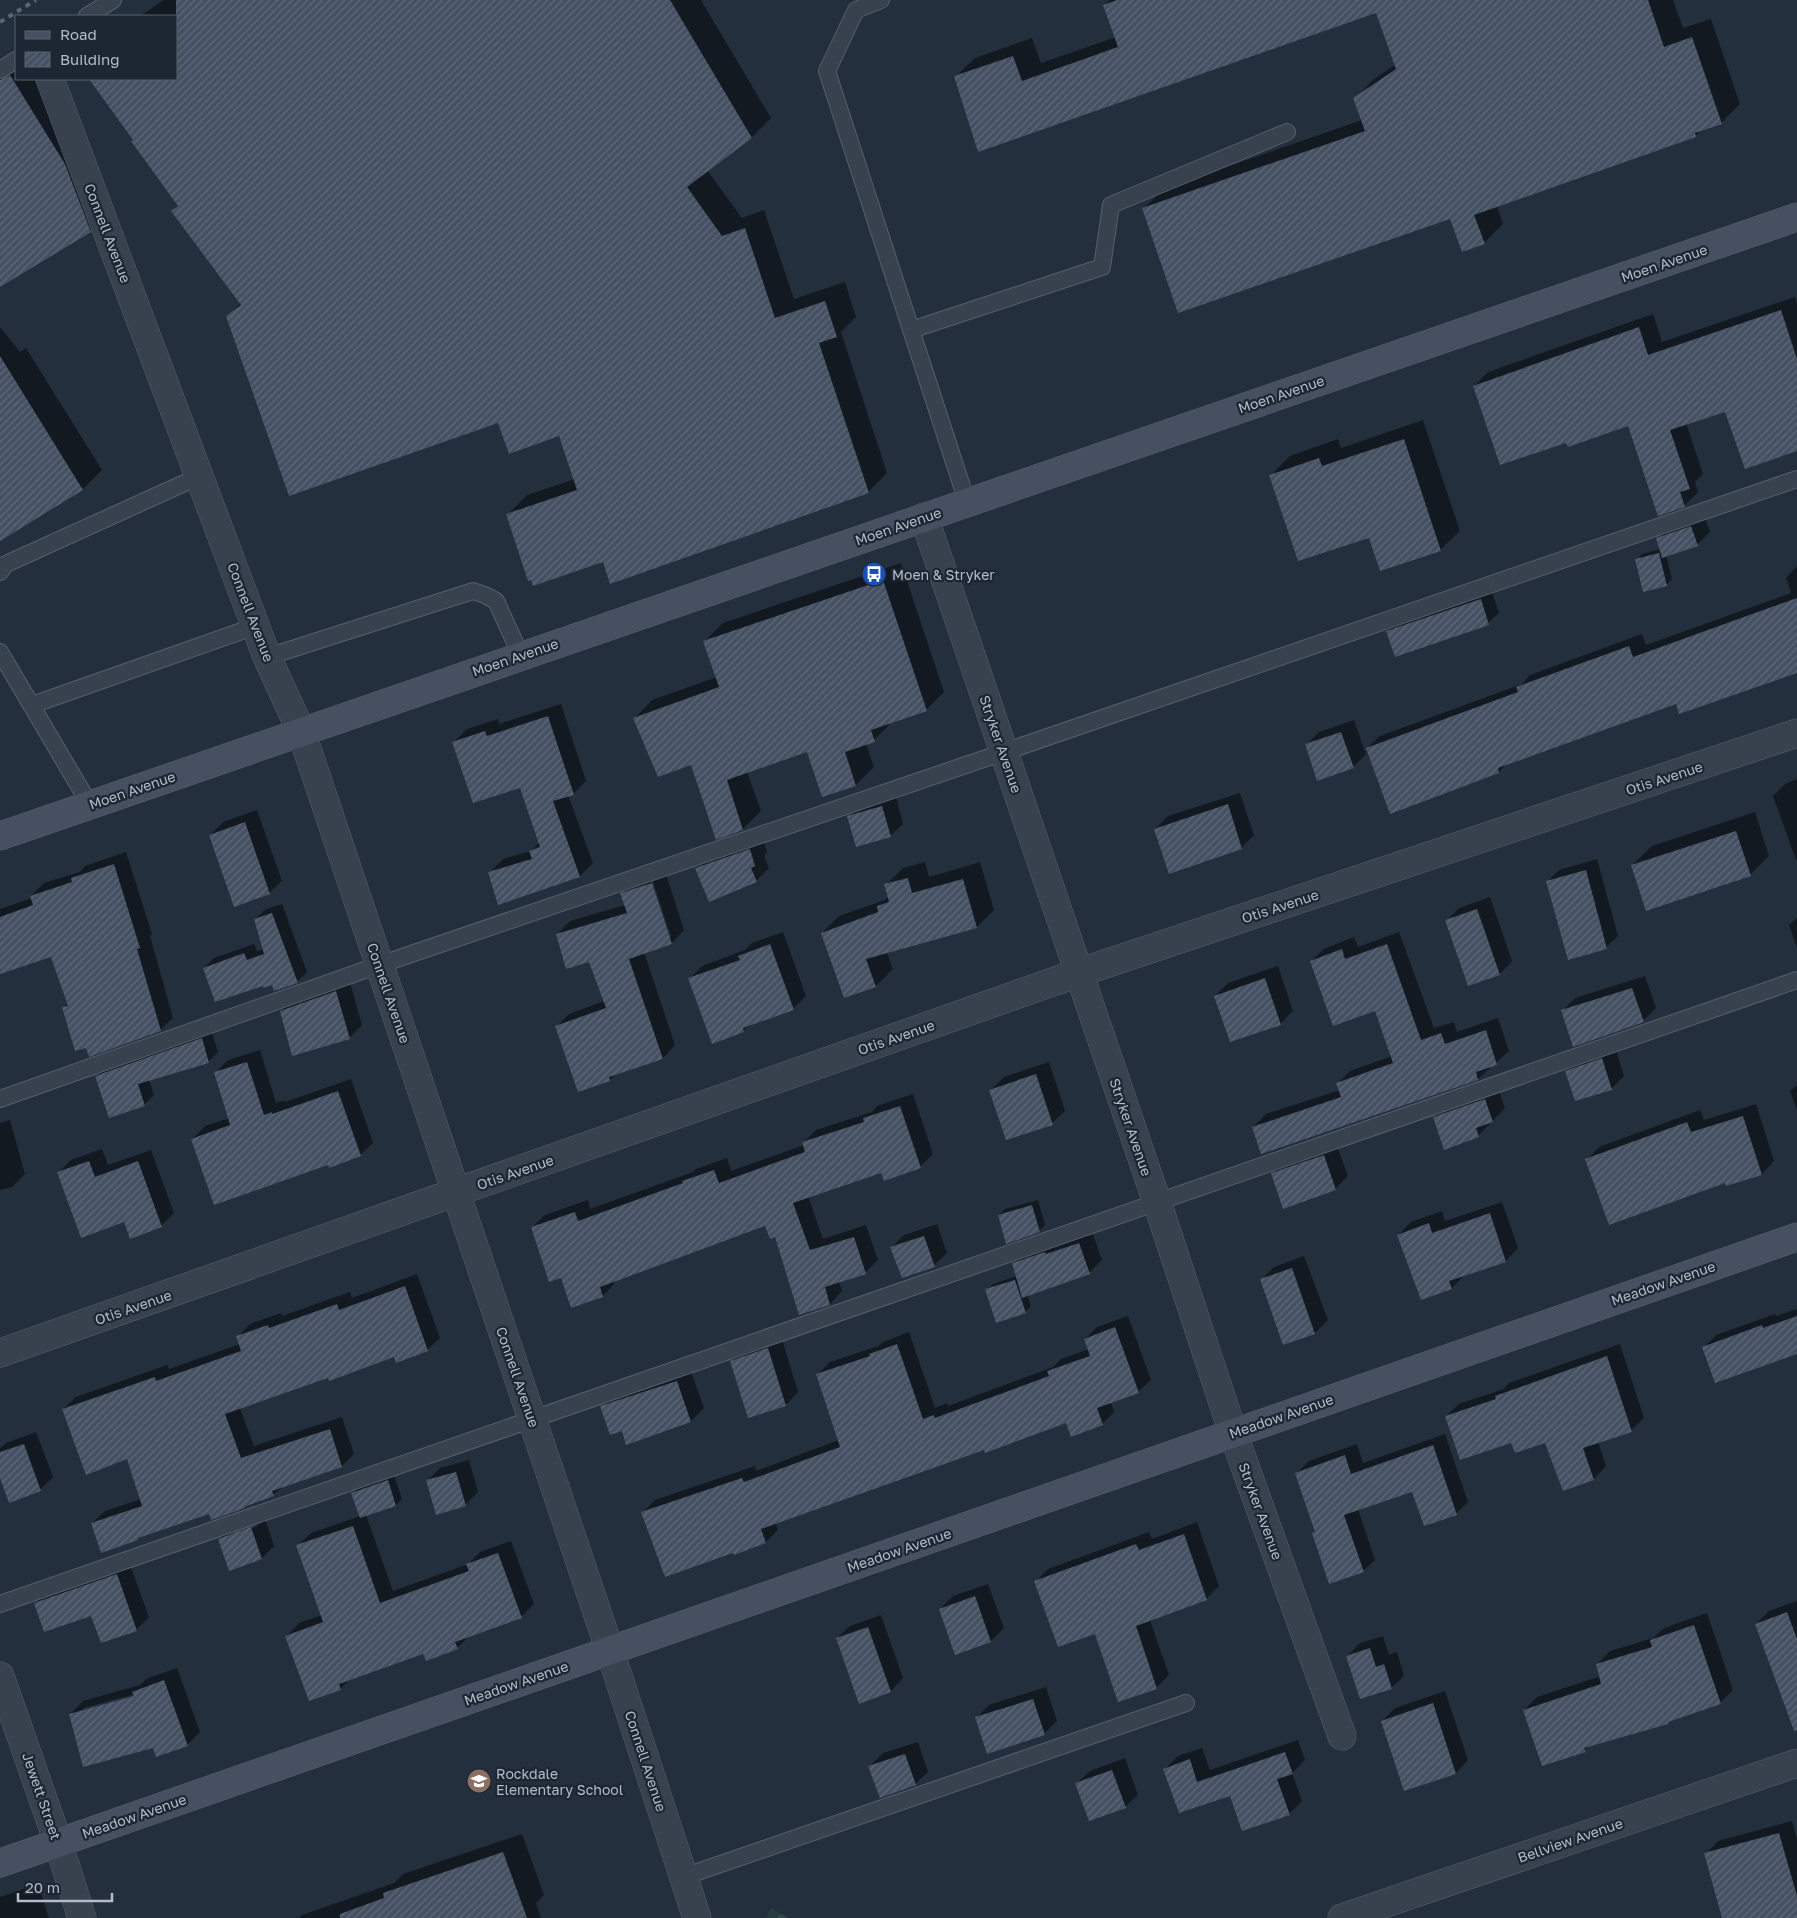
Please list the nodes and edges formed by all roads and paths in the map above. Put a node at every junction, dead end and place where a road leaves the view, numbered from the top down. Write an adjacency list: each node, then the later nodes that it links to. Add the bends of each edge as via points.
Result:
1 (113, 0): 3 (lane)
2 (881, 0): 9 (lane, via 856,10 827,71)
3 (89, 15)
4 (15, 61): 5 (lane)
5 (0, 70)
6 (50, 80): 10 (street, Connell Avenue)
7 (1287, 132): 9 (lane, via 1111,205 1102,267)
8 (1797, 217): 12 (street, Moen Avenue)
9 (911, 330): 12 (lane)
10 (200, 476): 14 (lane, via 6,564); 15 (street, Connell Avenue)
11 (1797, 479): 22 (lane)
12 (967, 502): 13 (street, Moen Avenue)
13 (924, 517): 17 (street, Moen Avenue); 22 (street, Stryker Avenue)
14 (0, 572)
15 (256, 626): 18 (street, Connell Avenue); 19 (lane)
16 (0, 652): 19 (lane)
17 (520, 656): 18 (lane, via 496,601 473,591); 20 (street, Moen Avenue)
18 (267, 657): 20 (street, Connell Avenue)
19 (32, 705): 23 (lane)
20 (301, 731): 23 (street, Moen Avenue); 25 (street, Connell Avenue)
21 (1797, 733): 26 (street, Otis Avenue)
22 (1004, 752): 25 (lane); 26 (street, Stryker Avenue)
23 (90, 804): 24 (street, Moen Avenue)
24 (0, 836)
25 (379, 965): 28 (lane); 29 (street, Connell Avenue)
26 (1078, 973): 29 (street, Otis Avenue); 30 (street, Stryker Avenue)
27 (1797, 980): 30 (lane)
28 (0, 1099)
29 (456, 1193): 32 (street, Otis Avenue); 33 (street, Connell Avenue)
30 (1157, 1202): 33 (lane); 34 (street, Stryker Avenue)
31 (1797, 1237): 34 (street, Meadow Avenue)
32 (0, 1353)
33 (532, 1420): 35 (lane); 36 (street, Connell Avenue)
34 (1233, 1433): 36 (street, Meadow Avenue); 39 (street, Stryker Avenue)
35 (0, 1604)
36 (610, 1651): 41 (street, Meadow Avenue); 43 (street, Connell Avenue)
37 (0, 1676): 41 (street, Jewett Street)
38 (1186, 1703): 43 (lane)
39 (1342, 1736)
40 (1797, 1762): 46 (street, Bellview Avenue)
41 (58, 1842): 42 (street, Meadow Avenue); 44 (street, Jewett Street)
42 (0, 1863)
43 (683, 1877): 45 (street, Connell Avenue)
44 (82, 1918)
45 (697, 1918)
46 (1342, 1918)

